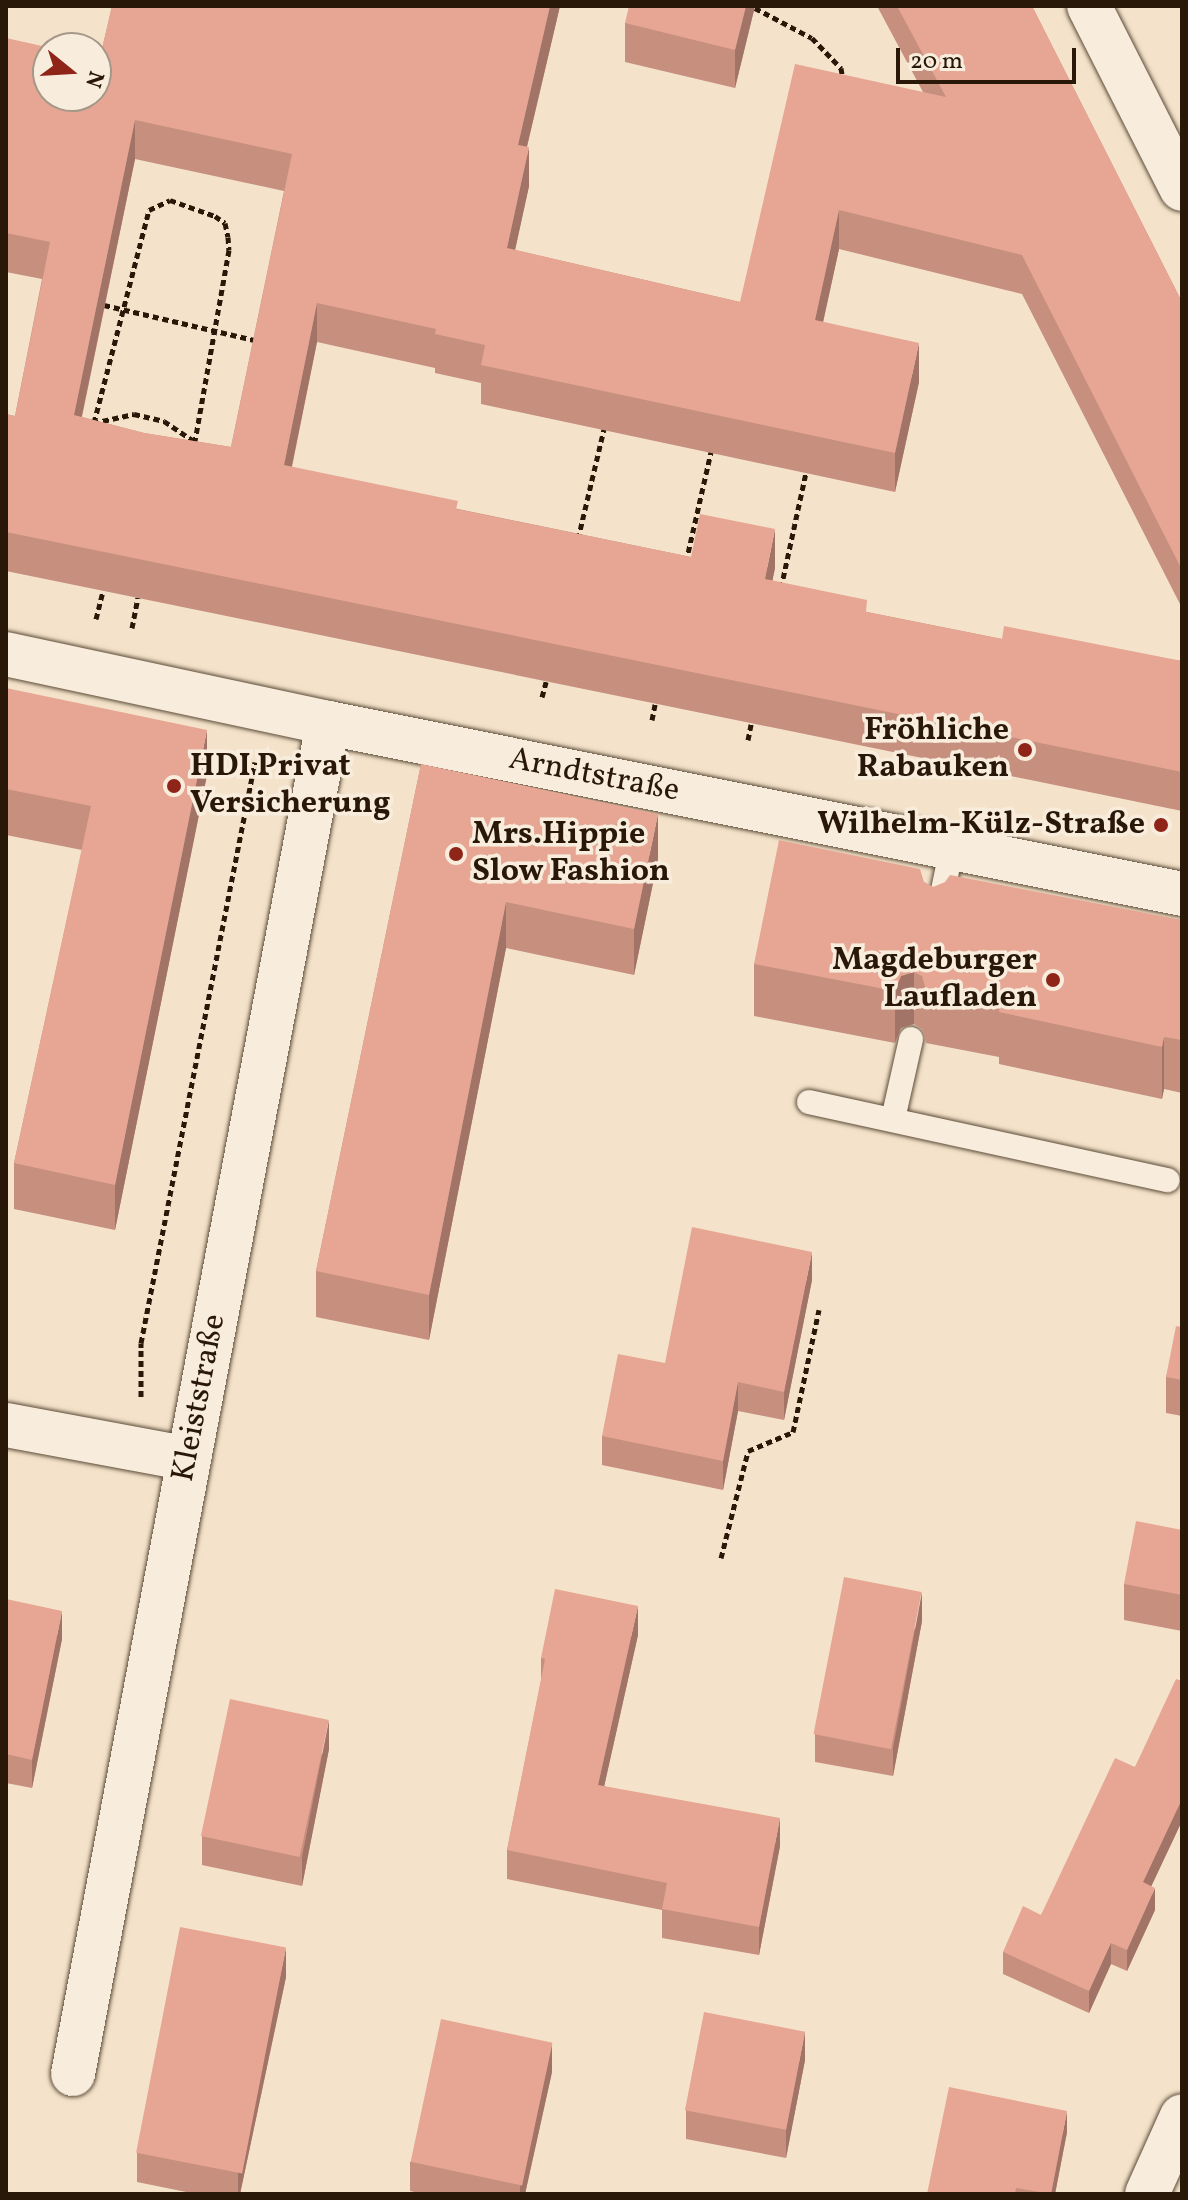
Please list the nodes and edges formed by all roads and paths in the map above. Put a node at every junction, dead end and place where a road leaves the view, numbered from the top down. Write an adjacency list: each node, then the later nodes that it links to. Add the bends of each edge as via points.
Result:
1 (1089, 6): 4 (street)
2 (755, 8): 3 (path, via 812,38 841,68)
3 (845, 92)
4 (1182, 189)
5 (104, 305): 6 (path)
6 (123, 310): 7 (path); 7 (path, via 149,210 170,200 225,223 229,250); 9 (path)
7 (214, 331): 8 (path); 11 (path)
8 (261, 341)
9 (92, 424): 11 (path, via 134,414 164,421); 12 (path, via 89,442)
10 (604, 429): 18 (path)
11 (195, 442): 15 (path, via 191,464)
12 (132, 449): 14 (path); 15 (path)
13 (711, 452): 19 (path)
14 (130, 459)
15 (167, 460): 16 (path)
16 (166, 468)
17 (806, 472): 20 (path)
18 (578, 543)
19 (686, 565)
20 (780, 590)
21 (6, 654): 26 (street, Arndtstraße)
22 (546, 682): 23 (path)
23 (542, 697)
24 (655, 704): 25 (path)
25 (652, 720)
26 (328, 723): 29 (street, Arndtstraße); 38 (street, Kleiststraße)
27 (751, 724): 28 (path)
28 (748, 740)
29 (952, 847): 30 (street, Arndtstraße); 31 (lane)
30 (1182, 894)
31 (935, 924)
32 (911, 1039): 34 (lane)
33 (809, 1102): 34 (lane)
34 (893, 1119): 35 (lane)
35 (1168, 1180)
36 (819, 1310): 39 (path, via 793,1432 748,1451)
37 (6, 1425): 38 (street)
38 (189, 1459): 40 (street, Kleiststraße)
39 (721, 1558)
40 (73, 2074)
41 (1182, 2116): 42 (street)
42 (1147, 2194)

